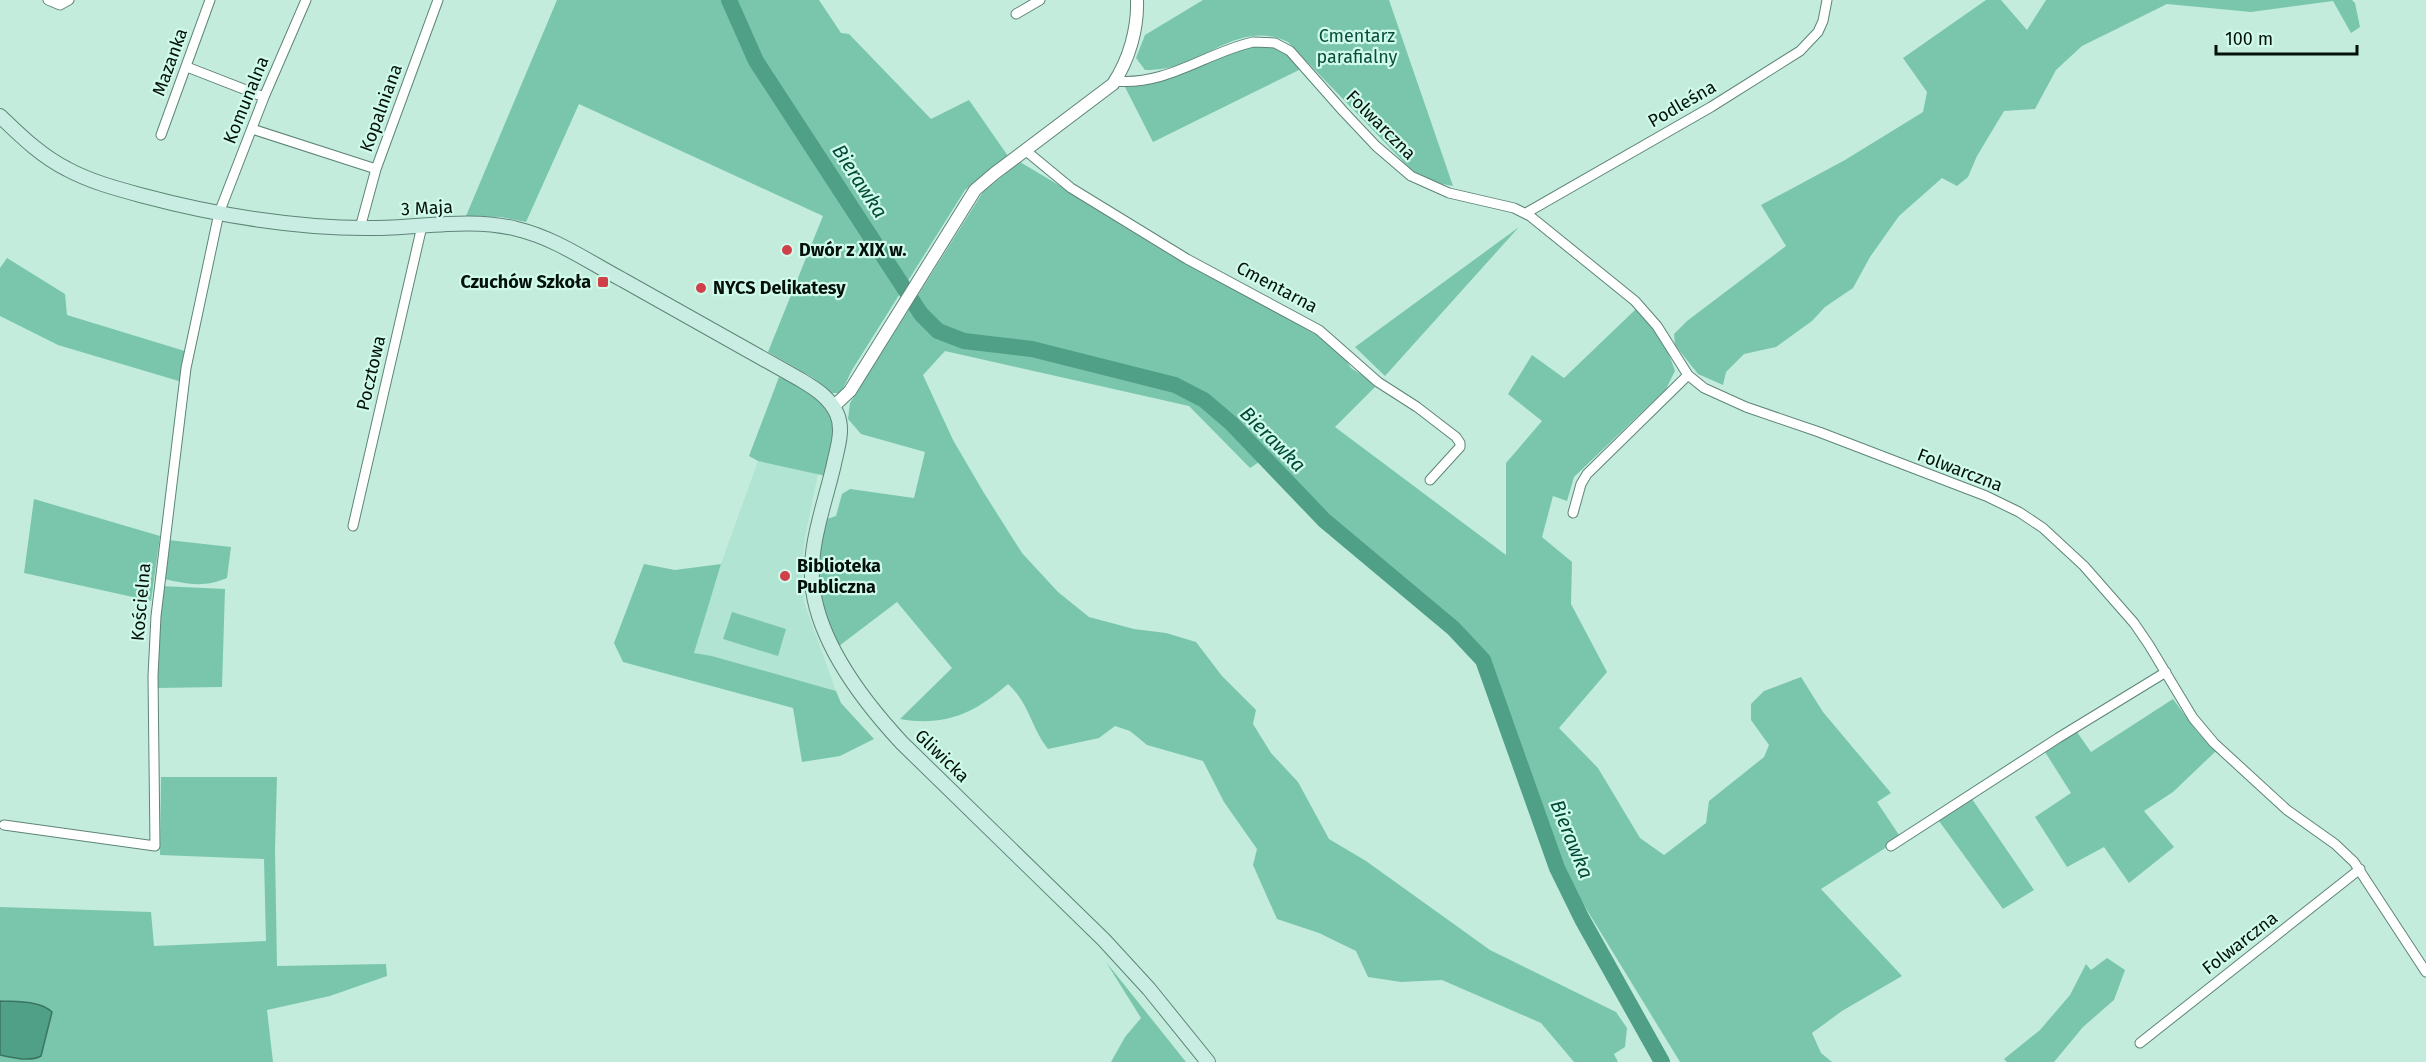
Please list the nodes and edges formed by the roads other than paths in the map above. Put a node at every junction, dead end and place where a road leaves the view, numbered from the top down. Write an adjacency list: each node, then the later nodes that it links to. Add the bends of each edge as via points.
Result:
1 (48, 0): 2 (street, via 60,5)
2 (69, 0)
3 (210, 0): 10 (street, Mazanka)
4 (306, 0): 12 (street, Komunalna)
5 (438, 0): 17 (street, Kopalniana)
6 (1040, 0): 9 (street)
7 (1137, 0): 11 (street, via 1134,34)
8 (1827, 0): 19 (street, Podleśna, via 1818,32 1800,51 1696,116)
9 (1016, 14)
10 (187, 67): 12 (street); 15 (street, Mazanka)
11 (1115, 81): 16 (street); 19 (street, Folwarczna, via 1152,79 1247,43 1275,43 1295,55 1338,106 1405,172 1449,193)
12 (264, 98): 14 (street, Komunalna)
13 (0, 116): 18 (main road, 3 Maja, via 39,151 79,175)
14 (252, 129): 17 (street); 18 (street, Komunalna)
15 (161, 135)
16 (1025, 150): 23 (street, via 975,190 847,396); 24 (street, Cmentarna, via 1090,200 1196,264 1319,330 1378,382 1456,437 1460,447)
17 (376, 169): 21 (street, Kopalniana)
18 (219, 213): 21 (main road, 3 Maja); 28 (street, Kościelna, via 186,368 158,583 153,676 155,846)
19 (1526, 213): 22 (street, Folwarczna, via 1635,301 1657,326)
20 (422, 226): 21 (main road, 3 Maja); 23 (main road, 3 Maja, via 494,225 544,238 801,380); 26 (street, Pocztowa)
21 (360, 228)
22 (1688, 375): 25 (street, via 1587,474); 27 (street, Folwarczna, via 1728,400 1972,490 2030,518 2102,586 2142,634)
23 (833, 407): 33 (main road, Gliwicka, via 839,419 839,437 815,544 812,580 820,618 847,672 896,736 1104,940)
24 (1430, 480)
25 (1573, 513)
26 (353, 526)
27 (2166, 672): 29 (street); 30 (street, Folwarczna, via 2193,718 2214,743 2287,810 2343,850)
28 (4, 825)
29 (1891, 846)
30 (2360, 869): 31 (street, Folwarczna); 32 (street, Folwarczna)
31 (2426, 972)
32 (2140, 1042)
33 (1208, 1062)

